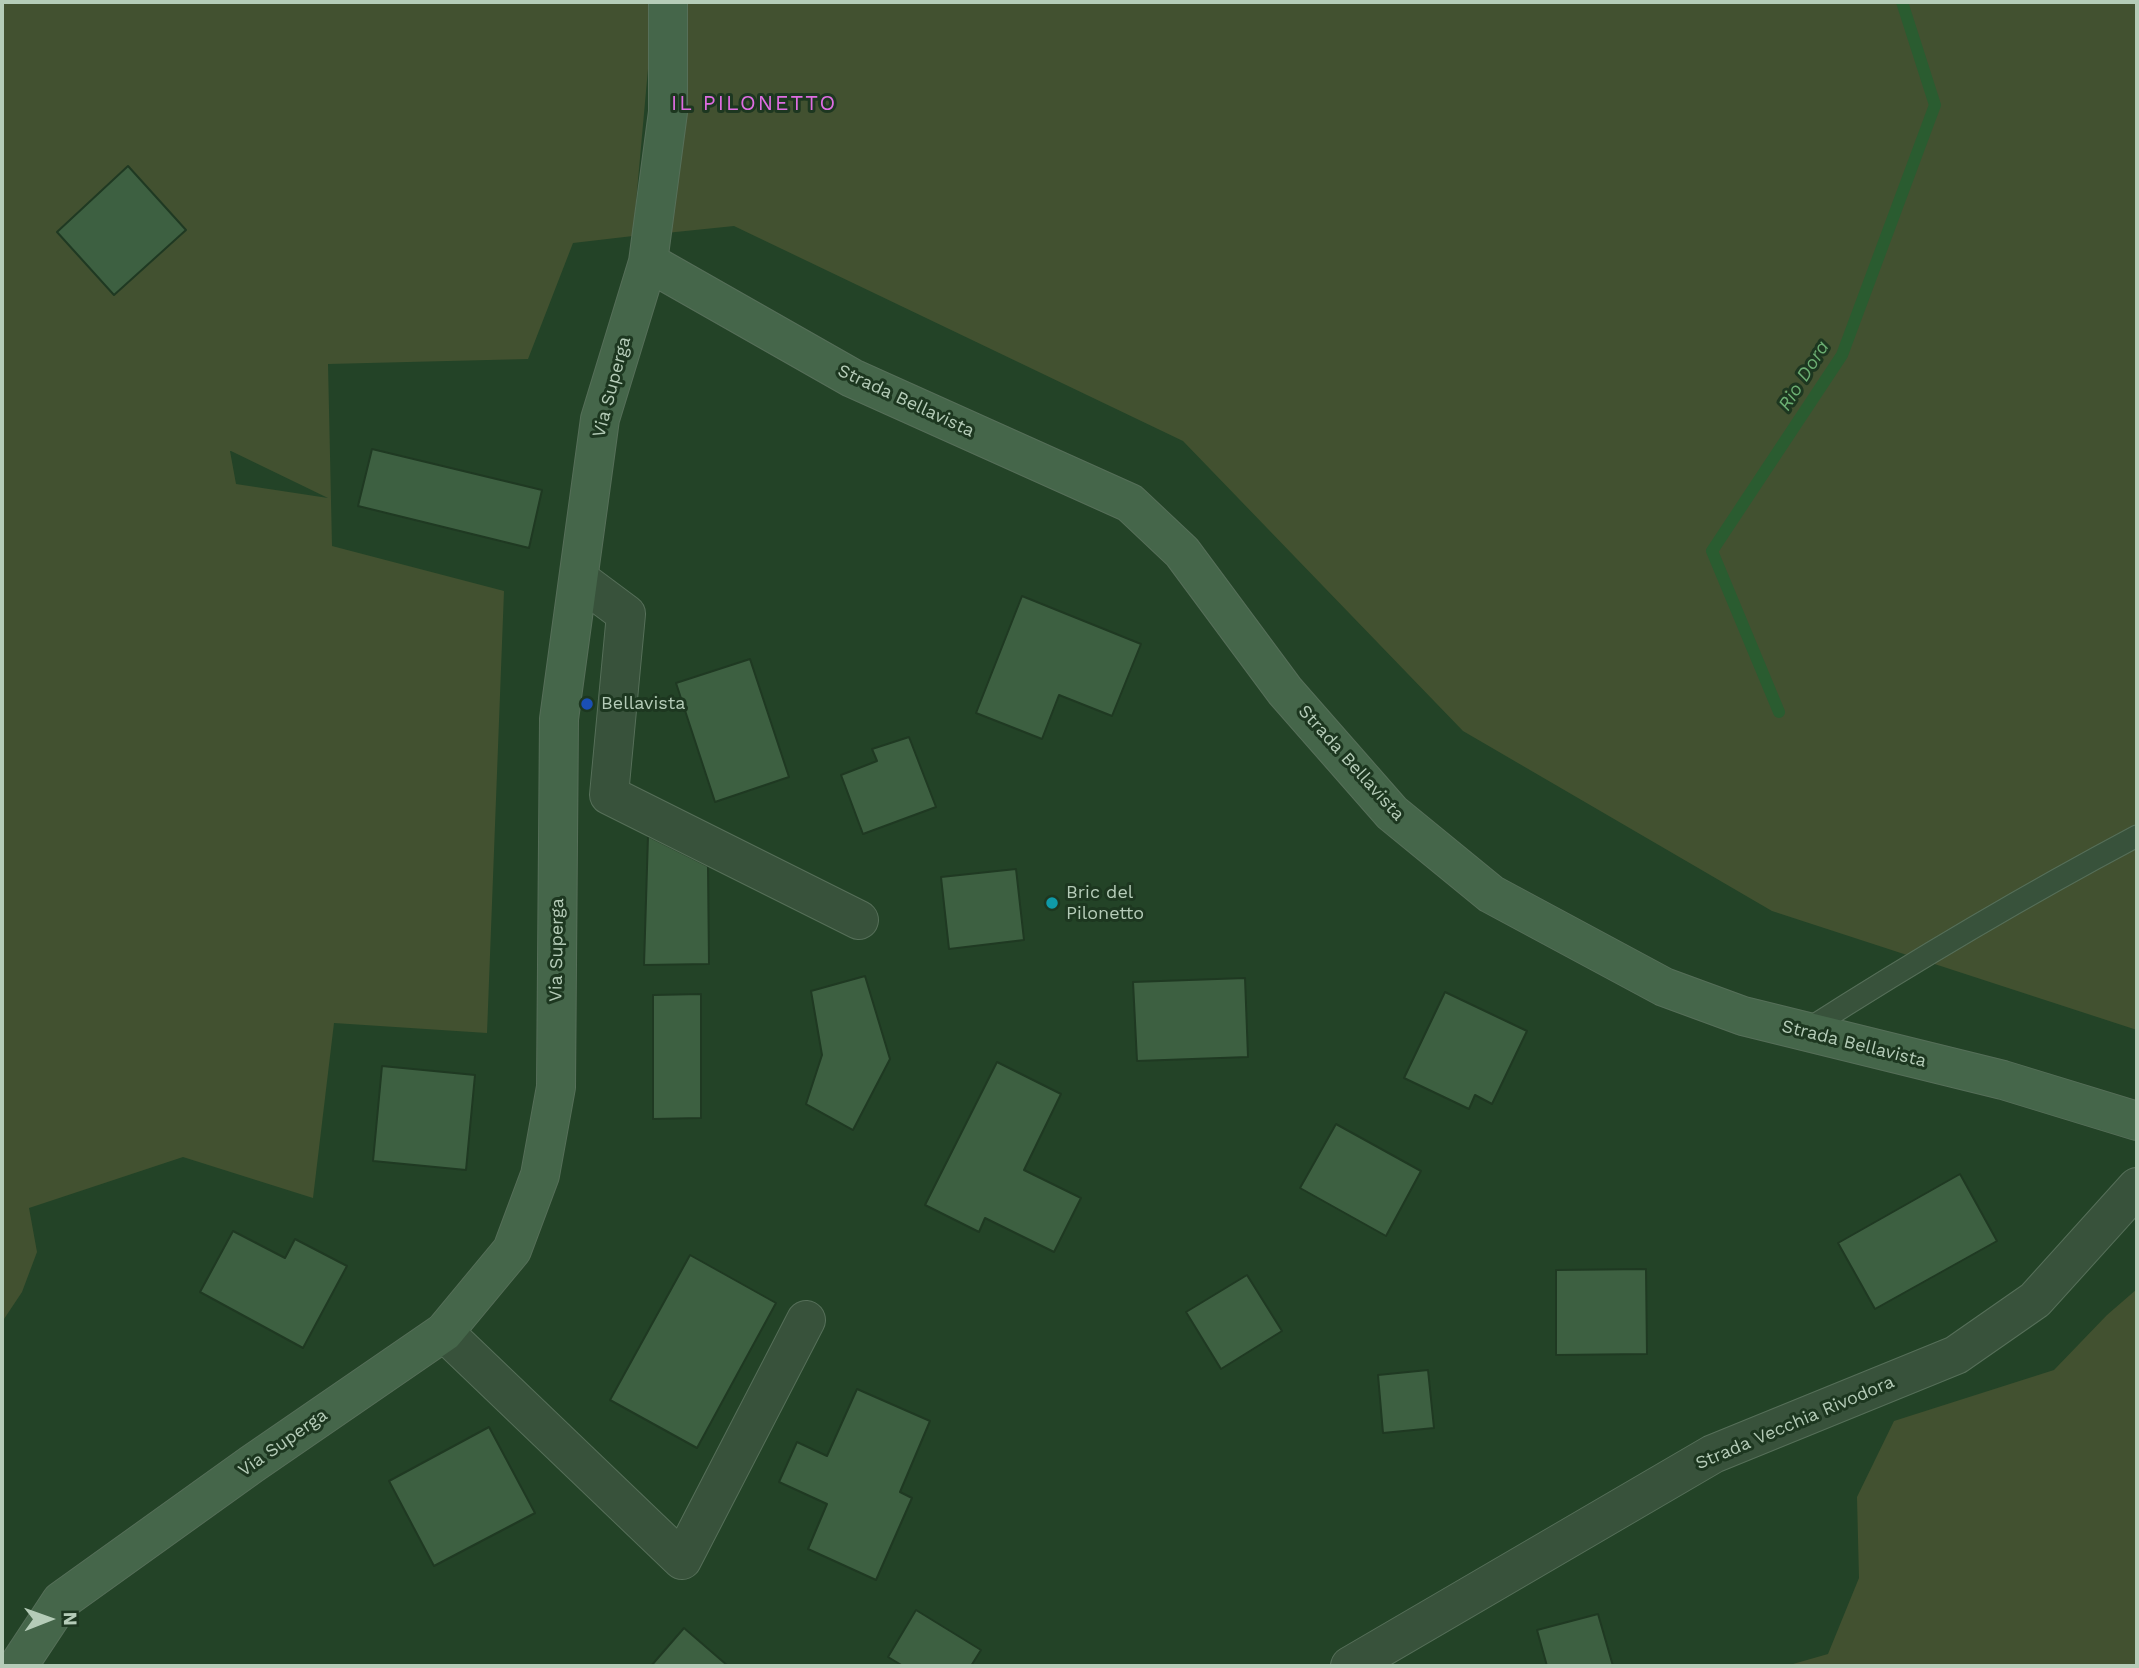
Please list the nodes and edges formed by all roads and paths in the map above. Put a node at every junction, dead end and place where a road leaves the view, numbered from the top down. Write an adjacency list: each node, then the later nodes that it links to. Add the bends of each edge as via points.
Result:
1 (667, 2): 2 (street, Via Superga, via 668,112)
2 (648, 262): 3 (street, Via Superga, via 600,419); 6 (street, Strada Bellavista, via 852,378 1130,503 1182,552 1285,691 1392,814 1491,894 1664,987 1743,1016)
3 (579, 579): 5 (street, via 626,614 609,795); 10 (street, Via Superga, via 559,719 556,1087 540,1174 512,1250)
4 (2137, 836): 6 (lane)
5 (859, 920)
6 (1805, 1031): 7 (street, Strada Bellavista, via 2003,1080)
7 (2137, 1121)
8 (2137, 1187): 12 (street, Strada Vecchia Rivodora, via 2035,1300 1956,1355 1713,1454)
9 (806, 1320): 10 (street, via 682,1560)
10 (444, 1332): 11 (street, Via Superga, via 61,1601)
11 (19, 1666)
12 (1350, 1666)

